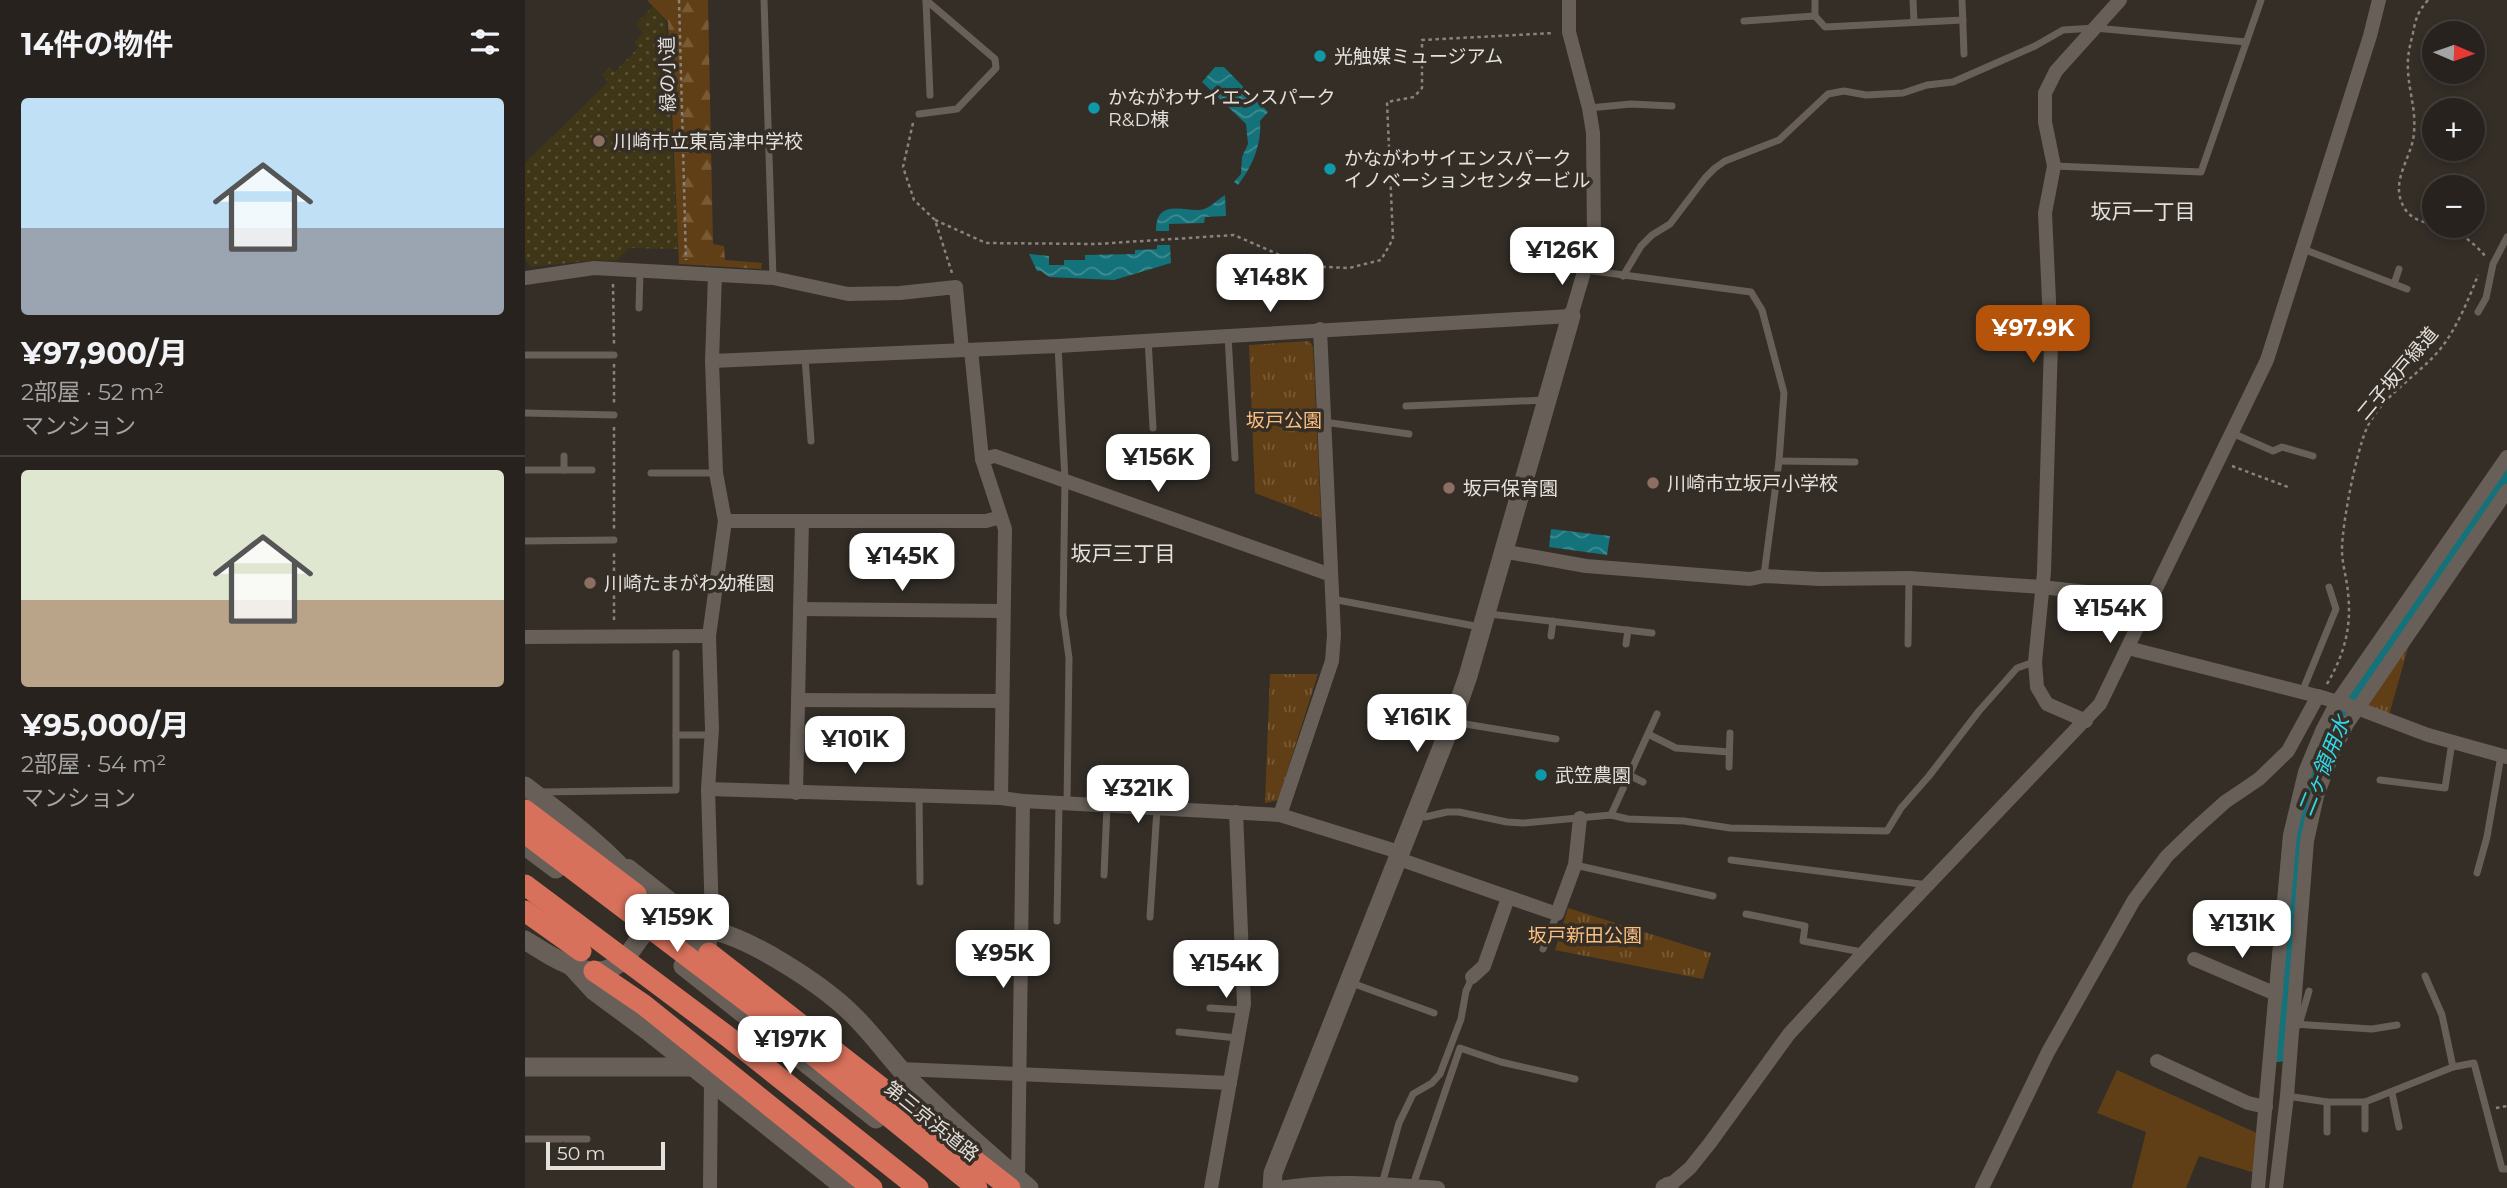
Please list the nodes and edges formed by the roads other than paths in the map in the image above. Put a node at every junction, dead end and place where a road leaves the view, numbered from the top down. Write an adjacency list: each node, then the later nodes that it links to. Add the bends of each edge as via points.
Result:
1 (764, 0): 30 (lane)
2 (926, 0): 17 (lane); 20 (lane, via 995,59 996,68 957,109)
3 (1569, 0): 19 (street, via 1569,33)
4 (1815, 0): 10 (lane)
5 (1913, 0): 13 (lane)
6 (1962, 0): 12 (lane)
7 (2120, 0): 14 (street)
8 (2260, 0): 15 (lane)
9 (2379, 0): 23 (street)
10 (1815, 16): 11 (lane); 13 (lane, via 1825,27)
11 (1744, 20)
12 (1963, 20): 13 (lane); 16 (lane)
13 (1914, 22)
14 (2095, 28): 15 (lane); 21 (street, via 2056,71 2045,93 2045,122); 28 (lane, via 2063,30 1953,82 1903,93 1828,94 1779,140 1715,168 1670,224 1641,246)
15 (2246, 42): 21 (lane, via 2201,172)
16 (1964, 54)
17 (930, 95)
18 (1672, 106): 19 (lane)
19 (1589, 108): 25 (street, via 1594,238)
20 (919, 114)
21 (2054, 166): 77 (street, via 2045,213 2051,344)
22 (2507, 237): 34 (lane)
23 (2302, 249): 31 (lane); 52 (street, via 2267,360)
24 (2399, 269): 31 (lane)
25 (1586, 270): 28 (lane); 35 (street)
26 (640, 271): 27 (street); 29 (street, via 594,268); 33 (lane)
27 (715, 275): 30 (street); 44 (street)
28 (1623, 276): 59 (lane, via 1751,292 1762,310 1784,393)
29 (525, 278)
30 (773, 278): 40 (street, via 848,293 956,286)
31 (2394, 284): 32 (lane)
32 (2407, 289)
33 (639, 308)
34 (2478, 312)
35 (1571, 316): 36 (street); 45 (street)
36 (1319, 329): 37 (street); 49 (street)
37 (1227, 334): 38 (street); 56 (lane)
38 (1148, 339): 39 (street); 50 (lane)
39 (1058, 346): 40 (street); 66 (lane)
40 (966, 350): 43 (street); 58 (street)
41 (525, 355): 42 (lane)
42 (614, 355)
43 (805, 357): 44 (street); 53 (lane)
44 (712, 361): 64 (street)
45 (1546, 400): 46 (lane); 73 (street)
46 (1406, 406)
47 (525, 413): 48 (lane)
48 (614, 415)
49 (1324, 422): 51 (lane); 74 (street)
50 (1153, 428)
51 (1409, 433)
52 (2231, 433): 55 (lane, via 2273,451 2282,447); 80 (street)
53 (811, 441)
54 (564, 456): 62 (lane)
55 (2313, 456)
56 (1235, 457)
57 (2507, 457): 99 (street)
58 (982, 460): 66 (street, via 995,456); 68 (street)
59 (1779, 461): 60 (lane); 75 (lane)
60 (1855, 461)
61 (525, 470): 62 (lane)
62 (564, 470): 63 (lane)
63 (592, 470)
64 (716, 473): 65 (lane); 69 (street)
65 (651, 474)
66 (1065, 480): 74 (street); 123 (lane, via 1063,614 1069,658)
67 (2507, 491): 99 (street)
68 (1002, 517): 70 (street, via 986,521); 82 (street)
69 (725, 521): 70 (street); 87 (street)
70 (802, 521): 81 (street)
71 (614, 540): 72 (lane)
72 (525, 541)
73 (1502, 551): 75 (street, via 1586,566 1750,579); 83 (street)
74 (1331, 575): 79 (street)
75 (1764, 576): 76 (street)
76 (1909, 578): 77 (street); 90 (lane)
77 (2041, 587): 80 (street); 94 (street)
78 (2329, 587): 95 (lane, via 2336,609)
79 (1332, 598): 83 (lane); 128 (street, via 1332,661)
80 (2151, 599): 92 (street)
81 (800, 609): 82 (street); 97 (street)
82 (1003, 611): 98 (street)
83 (1483, 620): 84 (lane); 102 (street)
84 (1553, 621): 85 (lane); 88 (lane)
85 (1627, 629): 86 (lane); 91 (lane)
86 (1652, 632)
87 (709, 636): 89 (street); 106 (street)
88 (1551, 636)
89 (525, 637)
90 (1908, 644)
91 (1626, 645)
92 (2128, 648): 95 (street); 101 (street, via 2100,705)
93 (676, 653): 105 (lane)
94 (2035, 662): 101 (street, via 2037,687 2047,704); 129 (lane, via 2017,668 1979,711 1887,831 1730,828)
95 (2302, 692): 96 (street)
96 (2319, 696): 99 (street); 109 (street)
97 (798, 700): 98 (street); 118 (street)
98 (1002, 701): 121 (street)
99 (2348, 705): 108 (street); 112 (street); 173 (street, via 2347,724 2317,796 2307,841)
100 (1657, 714): 104 (lane)
101 (2086, 721): 143 (street)
102 (1452, 722): 107 (lane); 127 (street)
103 (1730, 733): 110 (lane)
104 (1648, 734): 110 (lane, via 1676,748); 114 (lane)
105 (676, 735): 106 (lane); 120 (lane, via 676,790)
106 (712, 735): 117 (street)
107 (1556, 739)
108 (2452, 742): 111 (street); 115 (lane, via 2445,788)
109 (2288, 751): 112 (street, via 2302,752); 212 (street, via 2167,856 2134,900 2048,1052)
110 (1729, 752): 113 (lane)
111 (2504, 757): 138 (lane)
112 (2309, 763): 168 (street, via 2290,835)
113 (1729, 766)
114 (1629, 775): 116 (lane); 129 (lane)
115 (2380, 780)
116 (1643, 782)
117 (708, 789): 118 (street); 154 (street)
118 (796, 793): 119 (street)
119 (919, 794): 121 (street); 141 (lane)
120 (528, 796): 131 (street); 144 (highway)
121 (1001, 798): 122 (street)
122 (1023, 802): 123 (street); 182 (street)
123 (1063, 804): 124 (street); 152 (lane)
124 (1107, 806): 125 (street); 140 (lane)
125 (1157, 808): 126 (street); 151 (lane)
126 (1236, 812): 128 (street); 171 (street)
127 (1414, 813): 130 (lane, via 1425,817 1459,812 1523,823); 134 (street)
128 (1280, 815): 134 (street)
129 (1611, 815): 130 (lane)
130 (1580, 818): 136 (street)
131 (584, 830): 137 (street); 154 (street)
132 (525, 833): 207 (highway, 第三京浜道路, via 754,1007)
133 (525, 846): 155 (street)
134 (1397, 855): 146 (street); 166 (street)
135 (1731, 860): 143 (lane)
136 (1575, 865): 145 (lane); 149 (street)
137 (621, 867): 144 (street); 153 (street)
138 (2477, 873)
139 (525, 874): 148 (street)
140 (1104, 876)
141 (920, 882)
142 (525, 885): 204 (highway, via 727,1036)
143 (1928, 885): 158 (street)
144 (636, 894): 153 (street); 155 (street, via 645,911)
145 (1713, 896)
146 (1508, 898): 149 (street); 165 (street, via 1484,965)
147 (525, 911): 162 (highway)
148 (578, 914): 159 (street); 162 (street)
149 (1557, 914): 157 (lane)
150 (1746, 914): 158 (lane, via 1805,926 1803,941)
151 (1150, 917)
152 (1057, 920)
153 (666, 923): 154 (street); 155 (street); 160 (street); 163 (street)
154 (711, 930): 160 (street); 181 (street, via 792,967 851,1012)
155 (644, 934): 159 (street); 163 (street)
156 (525, 940): 162 (street)
157 (1543, 949)
158 (1864, 952): 200 (street, via 1789,1034 1690,1168)
159 (631, 953): 162 (street, via 597,960); 169 (highway, via 628,975); 205 (street)
160 (709, 953): 198 (highway, via 979,1164)
161 (2194, 959): 168 (street)
162 (585, 970): 169 (highway); 178 (street)
163 (695, 975): 206 (street)
164 (2425, 976): 179 (lane, via 2442,1015)
165 (1472, 977): 197 (lane, via 1440,1074 1413,1094 1399,1123)
166 (1348, 981): 172 (lane); 209 (street, via 1273,1172)
167 (2309, 991): 173 (lane)
168 (2276, 994): 190 (street)
169 (643, 1005): 203 (highway)
170 (1210, 1008): 171 (lane)
171 (1242, 1010): 176 (street)
172 (1434, 1013)
173 (2296, 1025): 174 (lane, via 2372,1029); 187 (street)
174 (2397, 1025)
175 (1179, 1032): 176 (lane)
176 (1237, 1038): 185 (street)
177 (2157, 1061): 190 (street)
178 (694, 1067): 180 (street); 184 (street)
179 (2453, 1067): 186 (lane); 196 (lane, via 2474,1063 2502,1169)
180 (525, 1068)
181 (899, 1069): 182 (street); 198 (street)
182 (1020, 1075): 185 (street); 198 (street)
183 (1575, 1079): 199 (lane, via 1460,1048)
184 (711, 1080): 201 (street); 202 (street)
185 (1230, 1083): 208 (street)
186 (2392, 1093): 189 (lane); 191 (lane)
187 (2287, 1096): 188 (lane); 214 (street)
188 (2327, 1102): 189 (lane); 193 (lane)
189 (2365, 1102): 192 (lane)
190 (2266, 1107): 213 (street)
191 (2399, 1127)
192 (2365, 1129)
193 (2327, 1132)
194 (525, 1139): 195 (lane)
195 (587, 1139)
196 (2507, 1169)
197 (1382, 1184): 199 (street); 210 (street, via 1325,1182)
198 (1019, 1185)
199 (1413, 1186): 211 (street)
200 (1667, 1187)
201 (710, 1188)
202 (845, 1188)
203 (873, 1188)
204 (918, 1188)
205 (930, 1188)
206 (961, 1188)
207 (977, 1188)
208 (1210, 1188)
209 (1272, 1188)
210 (1281, 1188)
211 (1439, 1188)
212 (1982, 1188)
213 (2258, 1188)
214 (2276, 1188)

